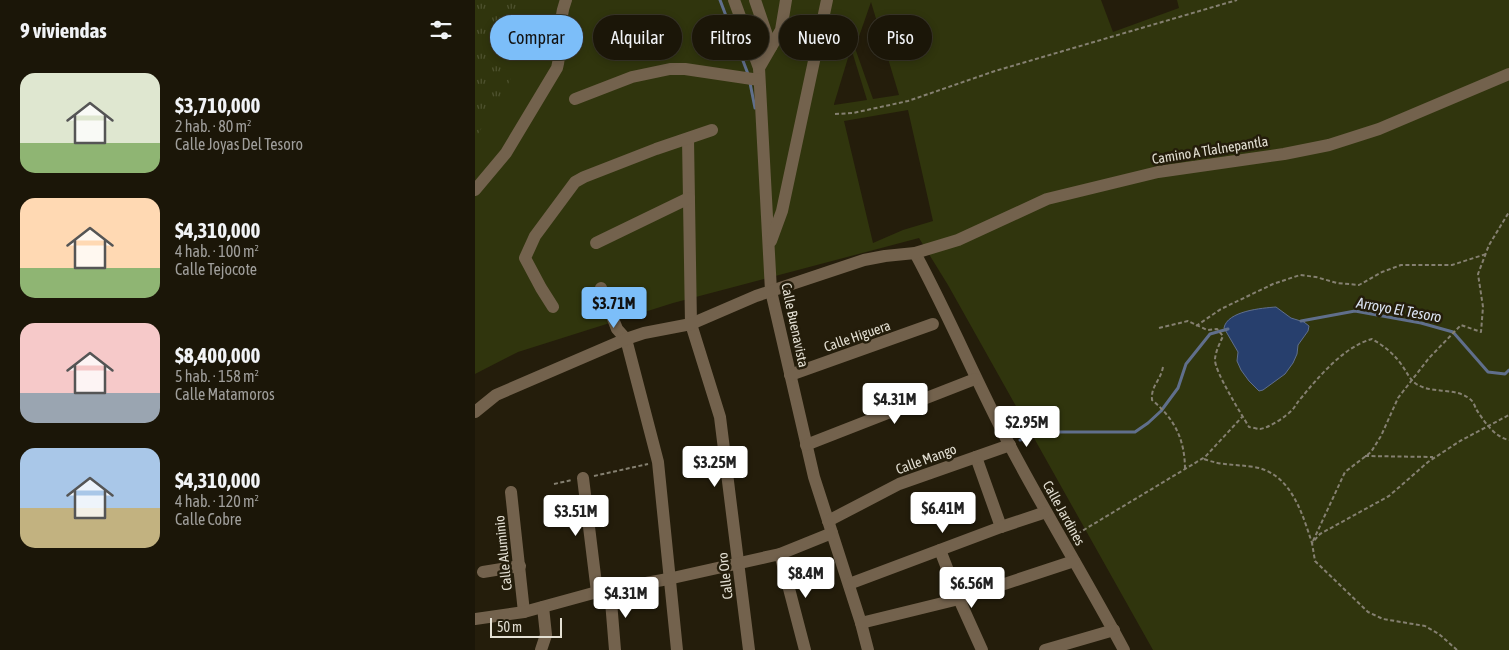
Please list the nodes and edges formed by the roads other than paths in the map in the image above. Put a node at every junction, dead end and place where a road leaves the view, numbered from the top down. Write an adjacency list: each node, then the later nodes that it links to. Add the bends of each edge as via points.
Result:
1 (566, 0): 12 (street, via 562,10 557,68 506,153)
2 (734, 0): 7 (street, Calle Buenavista)
3 (755, 0): 6 (street)
4 (787, 0): 6 (street, via 781,30)
5 (827, 0): 15 (street, via 782,211)
6 (771, 47): 7 (street)
7 (759, 74): 9 (street, via 670,69 632,77); 15 (street, Calle Buenavista)
8 (1509, 74): 16 (street, Camino A Tlalnepantla, via 1379,129 1329,145 1158,172 1047,199 958,240)
9 (575, 99)
10 (712, 130): 11 (street)
11 (688, 139): 13 (street, Calle Oro); 19 (street, via 575,182 535,236 525,258)
12 (475, 190)
13 (689, 198): 14 (street); 20 (street, Calle Oro)
14 (596, 243)
15 (769, 246): 18 (street, Calle Buenavista)
16 (915, 253): 18 (street, Camino A Tlalnepantla, via 863,260); 24 (street, Calle Jardines)
17 (601, 288): 22 (street, via 617,329)
18 (771, 291): 20 (street, Camino A Tlalnepantla); 23 (street, Calle Buenavista)
19 (553, 307)
20 (691, 324): 22 (street, Camino A Tlalnepantla); 37 (street, Calle Oro, via 720,417)
21 (933, 324): 23 (street, Calle Higuera)
22 (626, 339): 25 (street, Camino A Tlalnepantla, via 496,394); 40 (street, via 658,462)
23 (790, 375): 26 (street, Calle Buenavista)
24 (975, 379): 26 (street); 27 (street, Calle Jardines)
25 (475, 412)
26 (806, 445): 32 (street, Calle Buenavista)
27 (1010, 445): 28 (street, Calle Mango); 31 (street, Calle Jardines)
28 (976, 457): 32 (street, Calle Mango, via 899,484); 33 (street)
29 (583, 478): 43 (street)
30 (511, 492): 38 (street, Calle Aluminio)
31 (1046, 512): 33 (street); 36 (street, Calle Jardines)
32 (830, 527): 35 (street, Calle Mango); 41 (street, Calle Buenavista)
33 (1001, 527): 34 (street)
34 (940, 550): 41 (street); 44 (street)
35 (780, 554): 37 (street, Calle Mango); 54 (street)
36 (1074, 561): 44 (street); 49 (street, Calle Jardines)
37 (738, 563): 40 (street, Calle Mango); 53 (street, Calle Oro)
38 (520, 566): 39 (street); 46 (street, Calle Aluminio)
39 (483, 572)
40 (668, 579): 42 (street, Calle Mango); 52 (street)
41 (849, 584): 48 (street, Calle Buenavista)
42 (610, 589): 43 (street, Calle Mango); 51 (street)
43 (597, 592): 45 (street, Calle Mango)
44 (959, 599): 48 (street); 56 (street)
45 (543, 607): 46 (street, Calle Mango); 50 (street, via 545,635)
46 (524, 612): 47 (street, Calle Mango)
47 (475, 619)
48 (861, 622): 55 (street, Calle Buenavista)
49 (1114, 630): 57 (street); 58 (street, Calle Jardines)
50 (541, 650)
51 (615, 650)
52 (677, 650)
53 (749, 650)
54 (805, 650)
55 (868, 650)
56 (982, 650)
57 (1045, 650)
58 (1124, 650)

